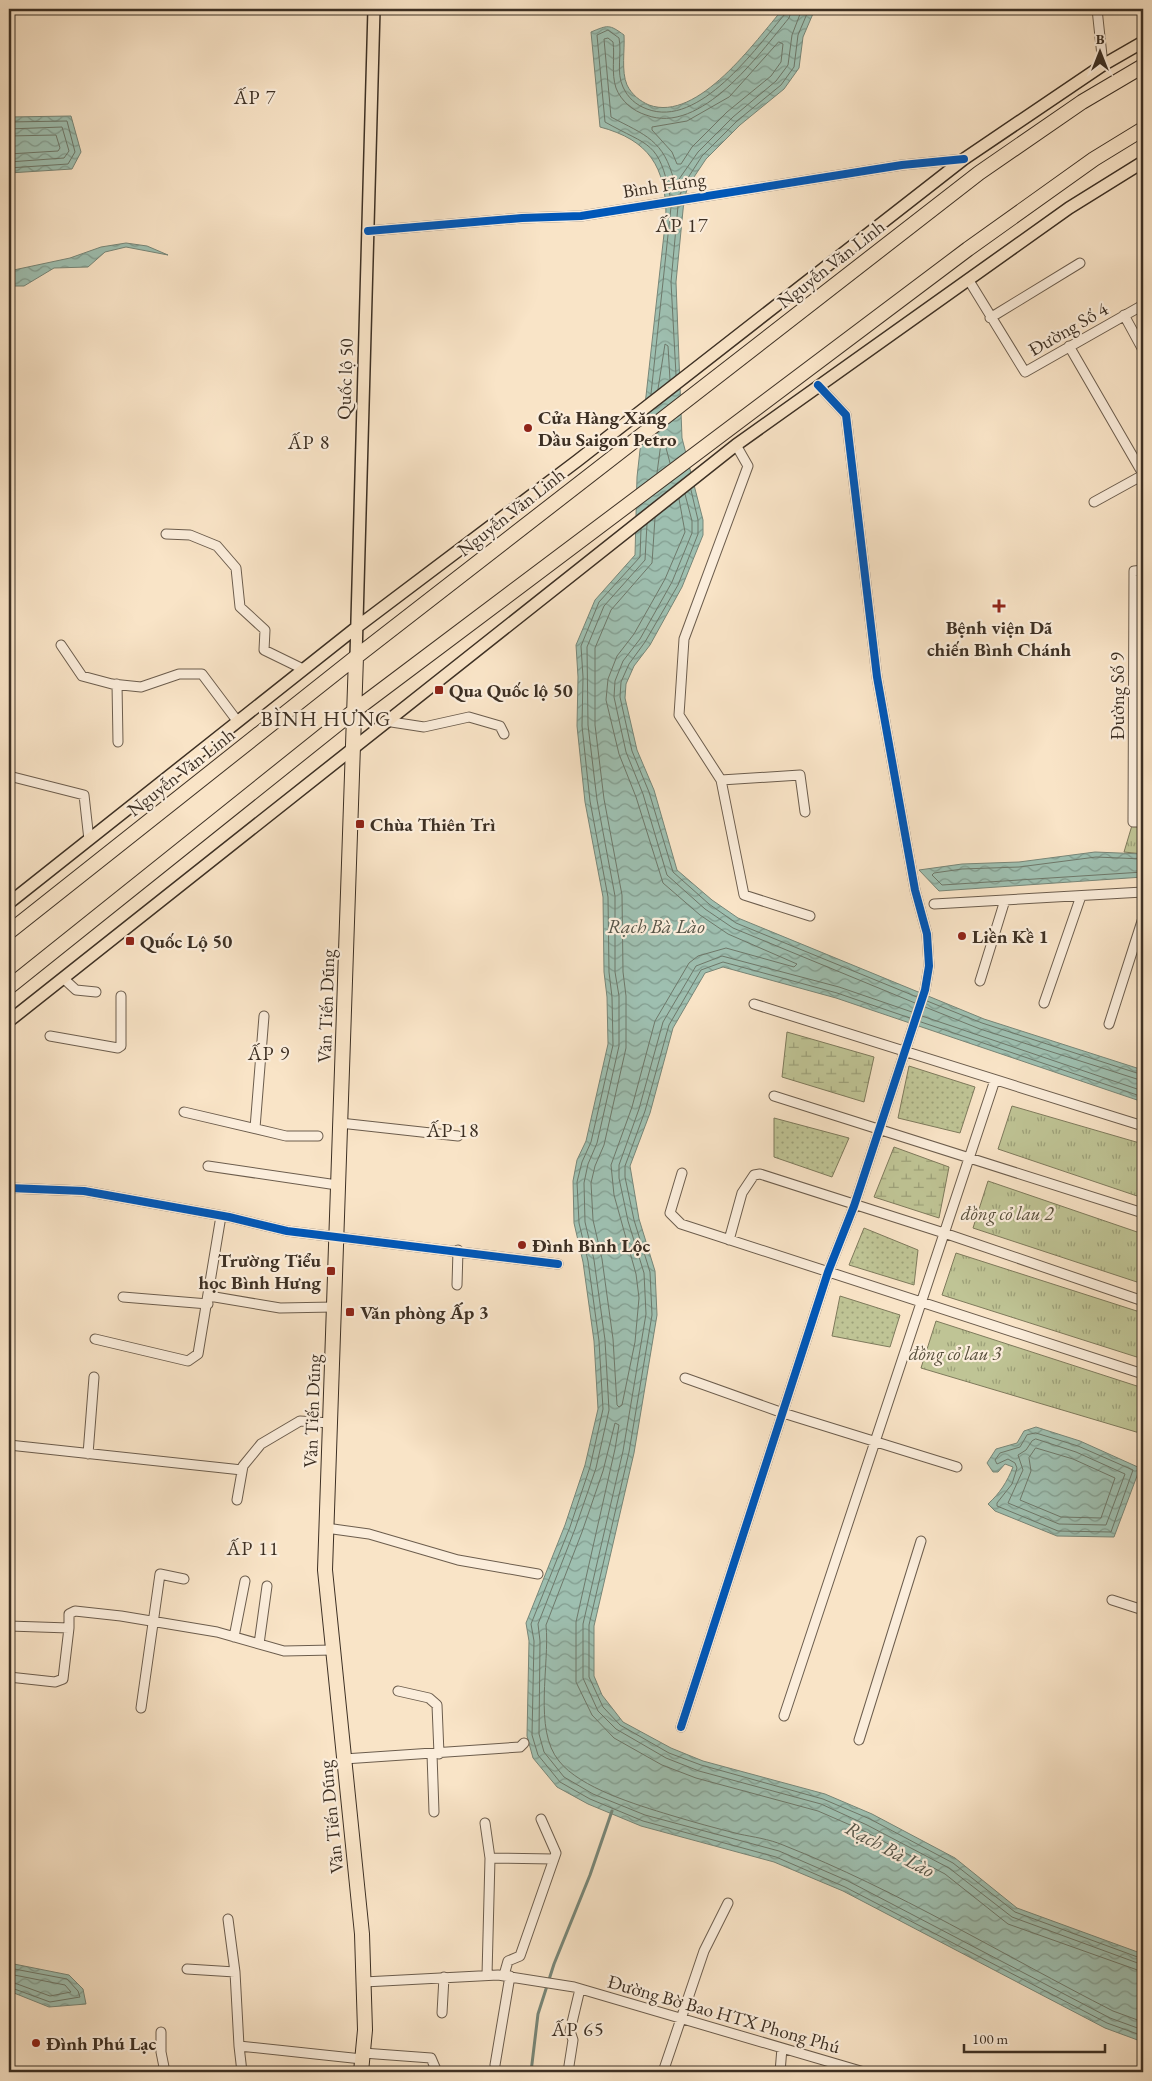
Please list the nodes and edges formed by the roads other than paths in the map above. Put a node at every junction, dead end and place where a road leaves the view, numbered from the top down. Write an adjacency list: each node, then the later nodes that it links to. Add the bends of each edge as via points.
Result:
1 (374, 9): 9 (main road, Quốc lộ 50)
2 (1097, 9): 4 (street)
3 (1141, 48): 4 (main road, Nguyễn Văn Linh)
4 (1103, 65): 7 (main road, Nguyễn Văn Linh)
5 (1143, 66): 20 (highway, Nguyễn Văn Linh, via 1082,102 979,174)
6 (1143, 129): 30 (highway, via 1081,168 968,248)
7 (964, 158): 9 (street, Bình Hưng, via 581,216); 19 (main road, Nguyễn Văn Linh)
8 (1143, 162): 11 (main road, via 1069,208)
9 (368, 231): 25 (main road, Quốc lộ 50)
10 (1080, 263): 14 (street)
11 (968, 279): 14 (street, Đường Số 4); 17 (main road)
12 (1143, 305): 13 (street, Đường Số 4)
13 (1124, 315): 15 (street, Đường Số 4); 16 (street)
14 (990, 318): 15 (street, Đường Số 4, via 1024,372)
15 (1069, 346): 21 (street)
16 (1143, 350)
17 (818, 386): 18 (main road); 60 (street, via 846,415 877,677 915,890 928,934 929,966 924,990)
18 (736, 445): 31 (main road); 37 (street, via 748,466 684,639 679,715)
19 (576, 461): 20 (main road); 25 (main road, Nguyễn Văn Linh)
20 (589, 475): 27 (highway, Nguyễn Văn Linh)
21 (1143, 475): 22 (street)
22 (1094, 502)
23 (166, 534): 28 (street, via 190,535 217,546 236,568 240,607 265,630 264,650)
24 (1139, 571): 39 (street, Đường Số 9, via 1133,822)
25 (357, 627): 27 (main road, Quốc lộ 50); 28 (main road, Nguyễn Văn Linh)
26 (61, 645): 29 (street, via 82,676)
27 (356, 657): 30 (highway, Quốc lộ 50); 48 (highway, Nguyễn Văn Linh)
28 (303, 669): 32 (main road, Nguyễn Văn Linh)
29 (117, 684): 32 (street, via 140,687 179,674 202,674); 34 (street)
30 (354, 711): 35 (highway, Quốc lộ 50); 51 (highway)
31 (385, 721): 33 (street, via 424,727 469,716 500,726); 35 (main road)
32 (238, 722): 40 (main road, Nguyễn Văn Linh)
33 (504, 734)
34 (118, 742)
35 (352, 749): 49 (main road); 64 (highway, Văn Tiến Dũng)
36 (9, 776): 40 (street, via 84,795)
37 (720, 780): 38 (street, via 800,775); 46 (street, via 744,895)
38 (805, 812)
39 (1143, 822)
40 (89, 840): 44 (main road, Nguyễn Văn Linh)
41 (1143, 892): 42 (street)
42 (1081, 896): 43 (street); 54 (street)
43 (1005, 900): 45 (street); 50 (street)
44 (9, 903)
45 (934, 904)
46 (810, 916)
47 (1143, 918): 58 (street)
48 (9, 932)
49 (63, 978): 52 (street, via 76,990); 57 (main road)
50 (980, 981)
51 (9, 987)
52 (96, 992)
53 (121, 996): 59 (street, via 121,1046 118,1048)
54 (1044, 1003)
55 (754, 1004): 60 (street)
56 (264, 1016): 66 (street)
57 (9, 1021)
58 (1109, 1024)
59 (50, 1036)
60 (903, 1051): 61 (street); 67 (street)
61 (995, 1080): 65 (street); 70 (street)
62 (774, 1096): 67 (street)
63 (184, 1112): 66 (street)
64 (340, 1123): 69 (street); 73 (highway, Văn Tiến Dũng)
65 (1143, 1126)
66 (255, 1128): 68 (street, via 286,1136)
67 (878, 1130): 70 (street); 75 (street)
68 (318, 1136)
69 (458, 1136)
70 (970, 1157): 76 (street); 78 (street)
71 (208, 1166): 73 (street)
72 (682, 1172): 80 (street, via 670,1213 681,1224)
73 (337, 1185): 79 (highway, Văn Tiến Dũng)
74 (9, 1188): 77 (street, via 84,1191)
75 (854, 1206): 78 (street); 80 (street, via 760,1174 754,1176 742,1193); 83 (street)
76 (1143, 1213)
77 (221, 1216): 79 (street); 86 (street)
78 (944, 1233): 87 (street); 88 (street)
79 (337, 1238): 81 (street); 89 (highway, Văn Tiến Dũng)
80 (729, 1240): 83 (street)
81 (458, 1250): 82 (street); 84 (street)
82 (558, 1264)
83 (828, 1272): 88 (street); 94 (street)
84 (457, 1285)
85 (123, 1297): 86 (street)
86 (208, 1300): 89 (street, via 280,1308); 90 (street, via 198,1354 188,1361)
87 (1143, 1301)
88 (922, 1302): 91 (street); 96 (street)
89 (334, 1307): 95 (highway, Văn Tiến Dũng)
90 (95, 1339)
91 (1143, 1374)
92 (94, 1377): 98 (street)
93 (685, 1378): 94 (street)
94 (783, 1413): 96 (street); 120 (street)
95 (330, 1423): 100 (street, via 300,1421 261,1444); 102 (highway, Văn Tiến Dũng)
96 (875, 1441): 99 (street); 119 (street)
97 (9, 1445): 98 (street)
98 (88, 1454): 100 (street)
99 (957, 1467)
100 (242, 1470): 101 (street)
101 (237, 1500)
102 (326, 1528): 104 (street, via 369,1534 458,1560); 115 (highway, Văn Tiến Dũng, via 325,1570)
103 (921, 1541): 121 (street)
104 (538, 1574)
105 (184, 1579): 110 (street, via 160,1574)
106 (245, 1581): 113 (street)
107 (268, 1586): 114 (street)
108 (1112, 1600): 109 (street)
109 (1143, 1610)
110 (153, 1622): 112 (street, via 75,1611 69,1614); 113 (street); 118 (street)
111 (9, 1626): 112 (street)
112 (68, 1628): 116 (street, via 63,1679 55,1682)
113 (234, 1637): 114 (street)
114 (259, 1644): 115 (street, via 284,1651)
115 (333, 1650): 124 (highway, Văn Tiến Dũng)
116 (9, 1677)
117 (398, 1691): 123 (street, via 429,1698 437,1705)
118 (141, 1708)
119 (784, 1716)
120 (680, 1727)
121 (859, 1740)
122 (524, 1744): 123 (street, via 520,1747)
123 (435, 1754): 124 (street); 125 (street)
124 (344, 1759): 137 (highway, Văn Tiến Dũng)
125 (434, 1812)
126 (541, 1819): 129 (street, via 556,1853)
127 (485, 1823): 128 (street)
128 (490, 1858): 129 (street); 134 (street)
129 (553, 1859): 135 (street, via 520,1956 508,1961)
130 (728, 1904): 140 (street, via 704,1951)
131 (228, 1919): 133 (street)
132 (187, 1969): 133 (street)
133 (235, 1972): 142 (street)
134 (487, 1974): 135 (street); 136 (street)
135 (507, 1976): 138 (street, Đường Bờ Bao HTX Phong Phú); 145 (street)
136 (444, 1977): 137 (street); 139 (street)
137 (364, 1982): 144 (highway, Văn Tiến Dũng)
138 (577, 1988): 140 (street, Đường Bờ Bao HTX Phong Phú); 149 (street)
139 (442, 2013)
140 (682, 2019): 143 (street, Đường Bờ Bao HTX Phong Phú); 150 (street)
141 (161, 2032): 146 (street, via 160,2052)
142 (239, 2046): 144 (street); 147 (street)
143 (782, 2048): 151 (street); 152 (street, Đường Bờ Bao HTX Phong Phú)
144 (362, 2062): 148 (street, via 431,2058)
145 (495, 2064)
146 (165, 2072)
147 (242, 2072)
148 (437, 2072)
149 (568, 2072)
150 (663, 2072)
151 (780, 2072)
152 (864, 2072)

